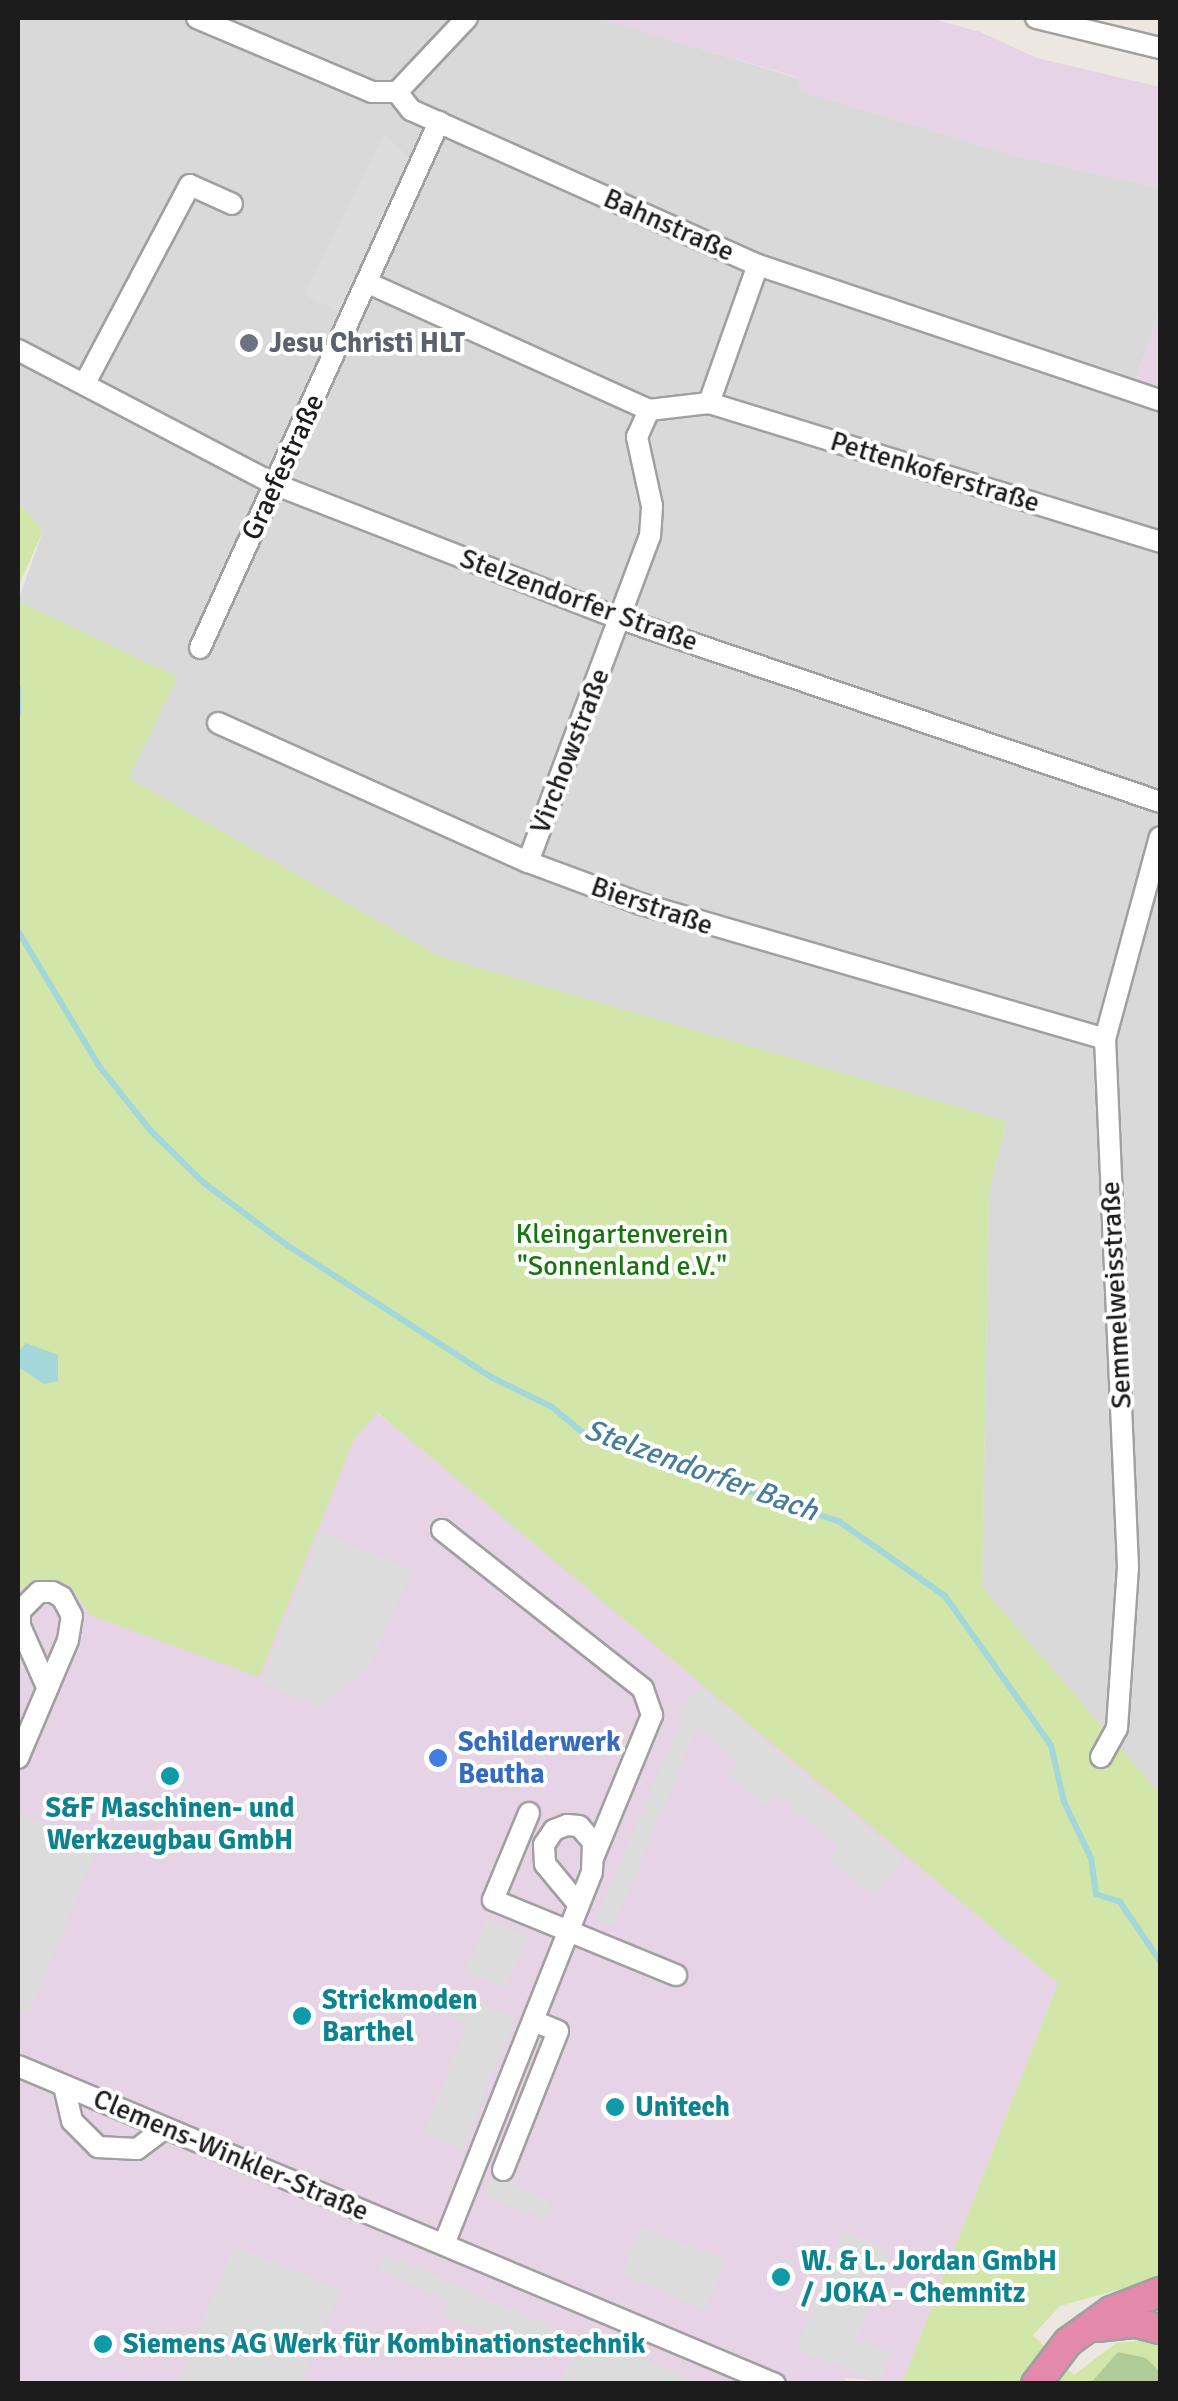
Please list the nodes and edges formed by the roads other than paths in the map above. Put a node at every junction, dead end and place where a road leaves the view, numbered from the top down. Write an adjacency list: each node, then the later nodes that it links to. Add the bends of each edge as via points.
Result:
1 (197, 18): 5 (street, Bahnstraße, via 372,92)
2 (467, 18): 5 (street)
3 (1036, 18): 4 (street)
4 (1160, 48)
5 (397, 92): 6 (street, Bahnstraße, via 411,110)
6 (438, 122): 8 (street, Bahnstraße); 9 (street, Graefestraße)
7 (232, 204): 11 (street, via 190,185)
8 (758, 265): 12 (street, Bahnstraße); 13 (street)
9 (368, 284): 14 (street); 15 (street, Graefestraße)
10 (18, 350): 11 (street, Stelzendorfer Straße)
11 (85, 383): 15 (street, Stelzendorfer Straße)
12 (1160, 400)
13 (709, 403): 14 (street); 16 (street, Pettenkoferstraße)
14 (650, 410): 17 (street, Virchowstraße, via 638,437 652,506 650,536)
15 (274, 484): 17 (street, Stelzendorfer Straße); 18 (street, Graefestraße)
16 (1160, 542)
17 (621, 618): 20 (street, Stelzendorfer Straße); 22 (street, Virchowstraße)
18 (200, 648)
19 (218, 723): 22 (street, Bierstraße)
20 (1160, 802)
21 (1160, 837): 23 (street, Semmelweisstraße)
22 (528, 862): 23 (street, Bierstraße, via 745,937)
23 (1105, 1039): 26 (street, Semmelweisstraße, via 1128,1567 1117,1728)
24 (442, 1530): 29 (street, via 643,1689 652,1715)
25 (47, 1687): 27 (street)
26 (1101, 1757)
27 (18, 1758)
28 (529, 1813): 31 (street, via 492,1900)
29 (594, 1856): 30 (street); 30 (street, via 579,1826 554,1830 544,1845 551,1874)
30 (579, 1905): 31 (street)
31 (568, 1932): 32 (street); 33 (street)
32 (676, 1975)
33 (533, 2021): 37 (street, via 558,2031); 38 (street)
34 (18, 2066): 35 (street, Clemens-Winkler-Straße)
35 (64, 2086): 36 (street, Clemens-Winkler-Straße); 36 (street, via 72,2121 98,2147 137,2149)
36 (165, 2128): 38 (street, Clemens-Winkler-Straße)
37 (504, 2170)
38 (444, 2244): 42 (street, Clemens-Winkler-Straße)
39 (1160, 2292): 40 (highway)
40 (1086, 2329): 41 (highway, via 1136,2322); 43 (highway)
41 (1160, 2329)
42 (775, 2384)
43 (1036, 2384)

